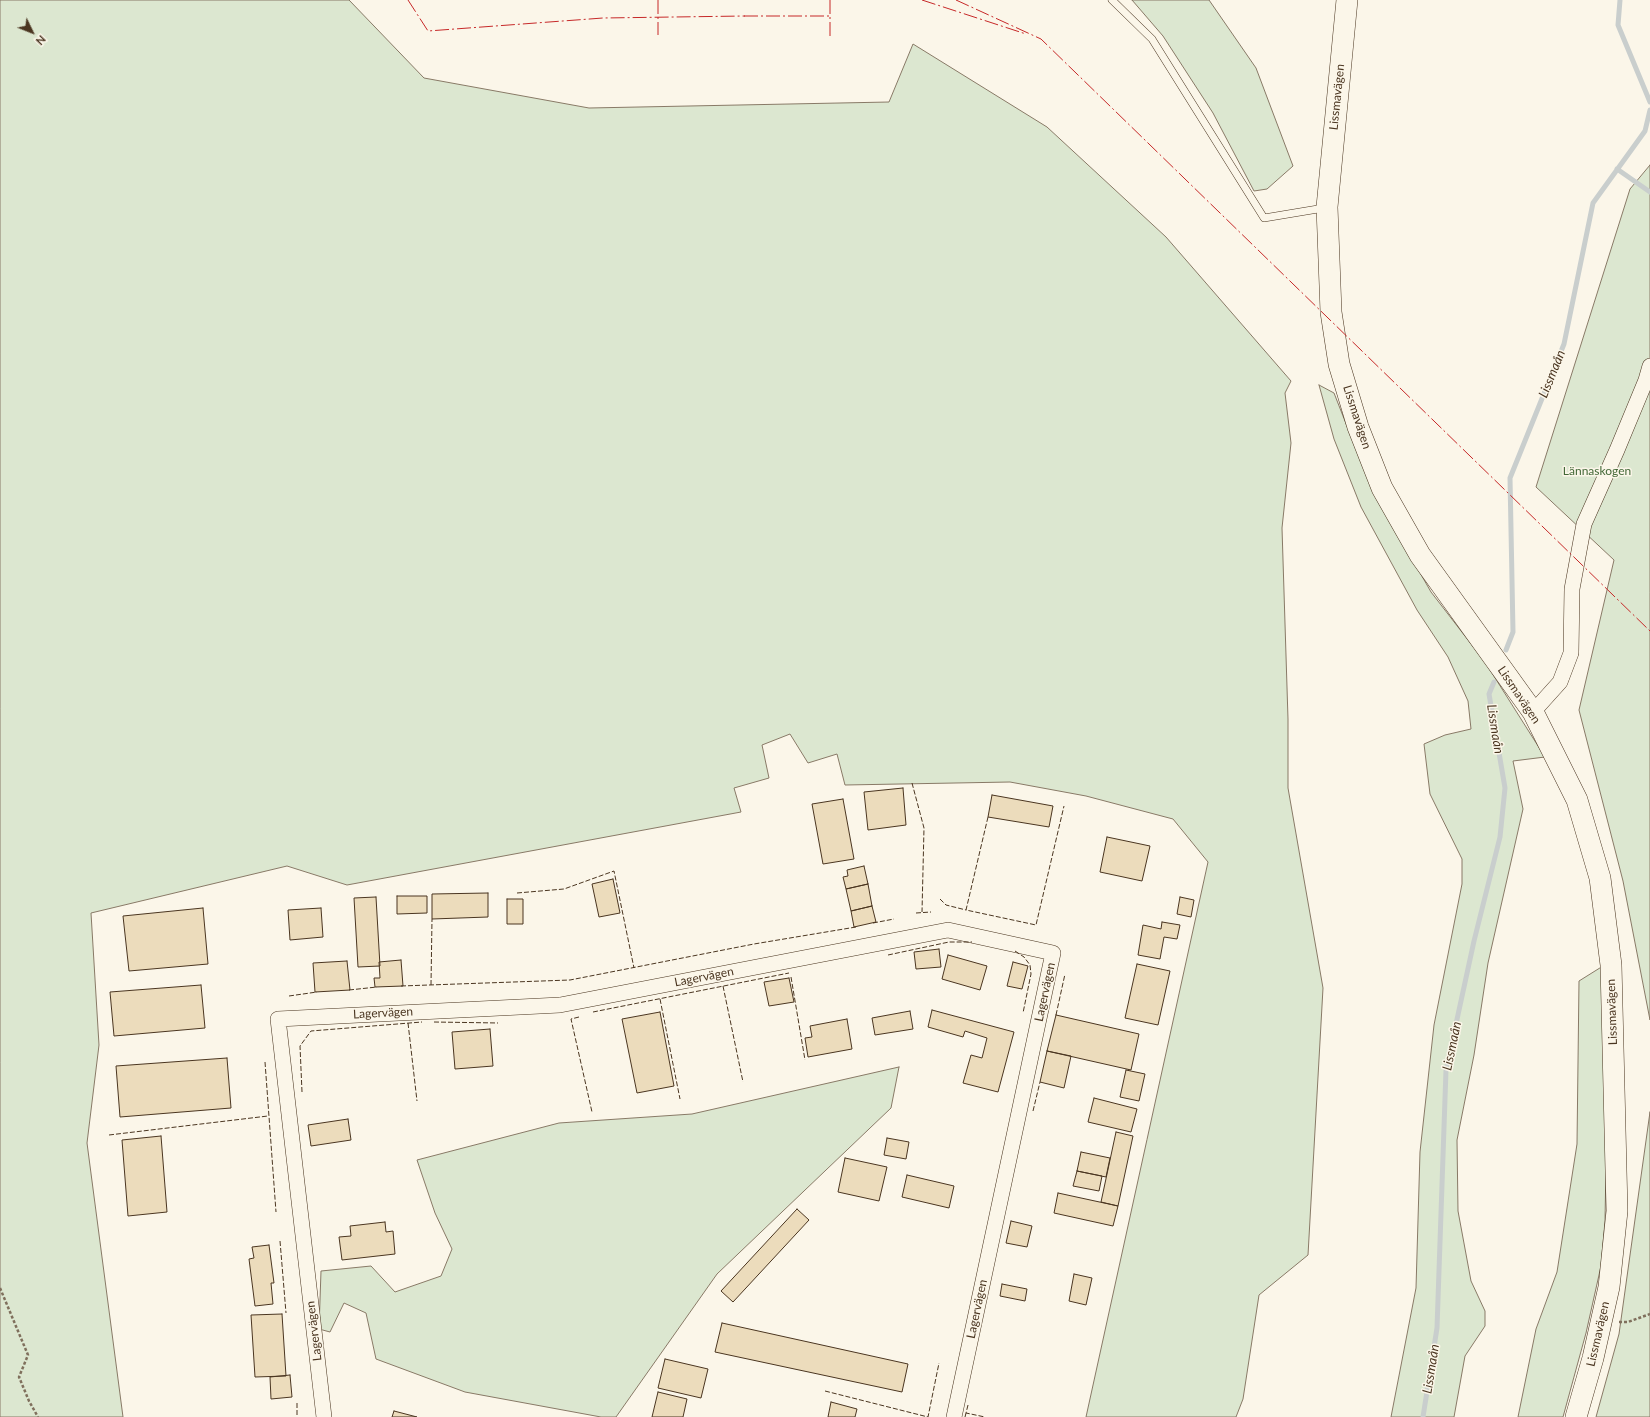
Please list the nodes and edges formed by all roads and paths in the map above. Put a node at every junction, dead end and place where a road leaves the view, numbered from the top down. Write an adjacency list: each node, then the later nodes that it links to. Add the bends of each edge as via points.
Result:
1 (1112, 0): 3 (lane, via 1152,39 1264,218)
2 (1347, 0): 3 (street, Lissmavägen)
3 (1326, 207): 5 (street, Lissmavägen, via 1331,312 1339,364 1358,427 1382,488 1420,555)
4 (1650, 366): 5 (street, via 1584,524 1572,589 1571,653 1560,682)
5 (1533, 712): 8 (street, Lissmavägen, via 1577,800 1600,878 1610,965 1618,1211 1609,1287)
6 (0, 1288): 9 (path, via 28,1355 19,1377)
7 (1650, 1314): 8 (path, via 1628,1322)
8 (1601, 1323): 12 (street, Lissmavägen)
9 (38, 1417)
10 (324, 1417): 11 (street, Lagervägen, via 278,1018 560,1005 948,930 1053,953)
11 (954, 1417)
12 (1576, 1417)

